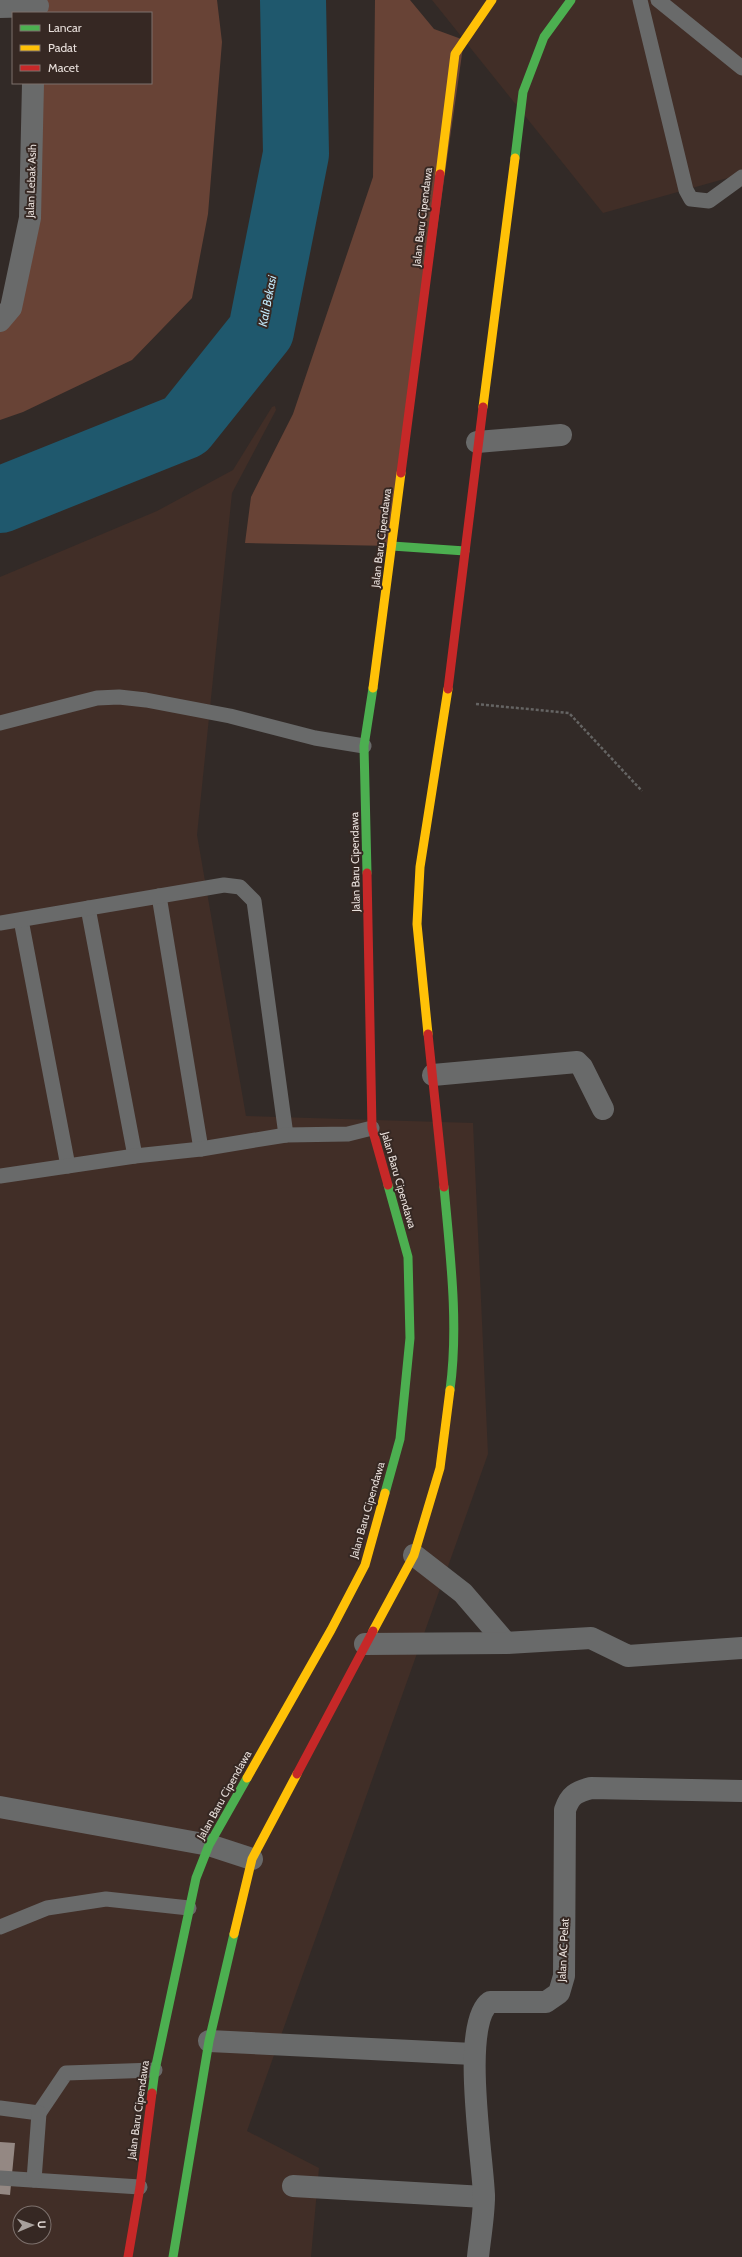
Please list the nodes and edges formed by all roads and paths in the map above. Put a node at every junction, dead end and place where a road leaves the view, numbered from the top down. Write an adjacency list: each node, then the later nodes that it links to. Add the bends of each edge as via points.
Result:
1 (492, 0): 13 (main road, Jalan Baru Cipendawa, via 455,54)
2 (571, 0): 12 (main road, via 544,36 524,92)
3 (640, 0): 9 (lane, via 686,190 691,199 709,201)
4 (658, 0): 7 (lane)
5 (38, 6): 6 (street)
6 (0, 7)
7 (742, 68)
8 (33, 84): 10 (street, Jalan Lebak Asih, via 30,218 11,308)
9 (742, 177)
10 (0, 321)
11 (561, 435): 12 (street)
12 (477, 442): 14 (main road)
13 (392, 546): 14 (main road); 17 (main road, Jalan Baru Cipendawa)
14 (465, 551): 15 (main road)
15 (446, 701): 18 (path, via 570,713); 23 (main road, via 420,867 417,924)
16 (0, 723): 17 (lane, via 98,698 119,697 222,715 315,738)
17 (364, 746): 25 (main road, Jalan Baru Cipendawa)
18 (642, 791)
19 (158, 896): 20 (lane); 26 (lane, via 224,885 240,887 254,901); 27 (lane)
20 (88, 908): 21 (lane); 28 (lane)
21 (21, 920): 22 (lane); 29 (lane)
22 (0, 923)
23 (433, 1075): 24 (street, via 577,1062); 31 (main road, via 451,1261 453,1367 440,1468)
24 (603, 1109)
25 (372, 1128): 26 (lane, via 348,1134); 37 (main road, Jalan Baru Cipendawa, via 408,1257 410,1338 400,1439 365,1564 331,1630)
26 (286, 1135): 27 (lane)
27 (201, 1149): 28 (lane)
28 (135, 1156): 29 (lane)
29 (68, 1166): 30 (lane)
30 (0, 1176)
31 (414, 1555): 32 (street, via 463,1593); 33 (main road)
32 (506, 1643): 33 (street); 34 (street, via 591,1638 628,1656)
33 (365, 1644): 38 (main road)
34 (742, 1648)
35 (742, 1791): 42 (street, Jalan AC Pelat, via 591,1788 576,1792 568,1798 565,1810 564,1976 559,1993 546,2002 490,2002 483,2007 479,2017)
36 (0, 1807): 37 (street)
37 (209, 1844): 38 (street); 39 (main road, Jalan Baru Cipendawa, via 196,1878)
38 (252, 1859): 41 (main road)
39 (189, 1908): 40 (lane, via 106,1899 47,1908); 43 (main road, Jalan Baru Cipendawa)
40 (0, 1927)
41 (210, 2041): 42 (street); 52 (main road)
42 (473, 2054): 50 (street, Jalan AC Pelat)
43 (154, 2070): 45 (lane, via 66,2073); 49 (main road, Jalan Baru Cipendawa)
44 (0, 2108): 45 (lane)
45 (39, 2113): 47 (lane)
46 (0, 2178): 47 (lane)
47 (34, 2180): 49 (lane)
48 (293, 2186): 50 (street)
49 (140, 2187): 51 (main road, Jalan Baru Cipendawa)
50 (484, 2197): 53 (street, Jalan AC Pelat)
51 (128, 2257)
52 (173, 2257)
53 (478, 2257)

